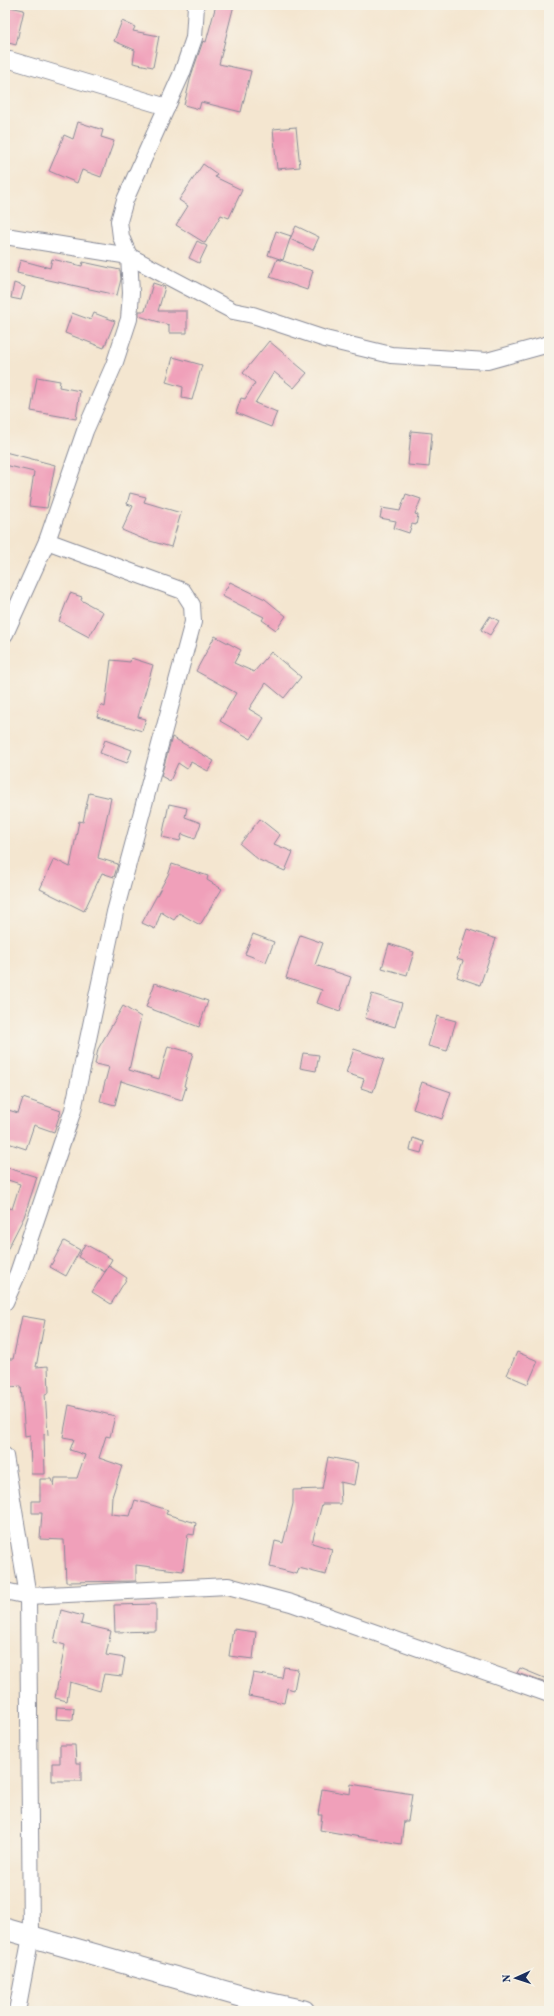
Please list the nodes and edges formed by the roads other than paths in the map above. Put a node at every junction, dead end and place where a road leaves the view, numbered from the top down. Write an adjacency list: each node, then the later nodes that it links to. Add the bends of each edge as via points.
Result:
1 (196, 5): 3 (street, via 194,38)
2 (5, 62): 3 (street, via 10,60)
3 (167, 107): 5 (street, via 125,200 119,221 121,237)
4 (5, 236): 5 (street)
5 (129, 256): 6 (street, via 233,311 325,339 391,355 487,360); 7 (street, via 129,319 114,365 85,431)
6 (549, 344)
7 (47, 541): 8 (street); 9 (street, via 183,591 192,605 193,622 115,912 73,1110 18,1273)
8 (5, 634)
9 (5, 1302)
10 (5, 1456): 12 (street)
11 (5, 1591): 12 (street)
12 (28, 1596): 13 (street, via 228,1586 291,1603); 15 (street)
13 (549, 1694)
14 (5, 1929): 15 (main road)
15 (31, 1936): 16 (street); 17 (main road, via 258,2001)
16 (17, 2011)
17 (304, 2011)

